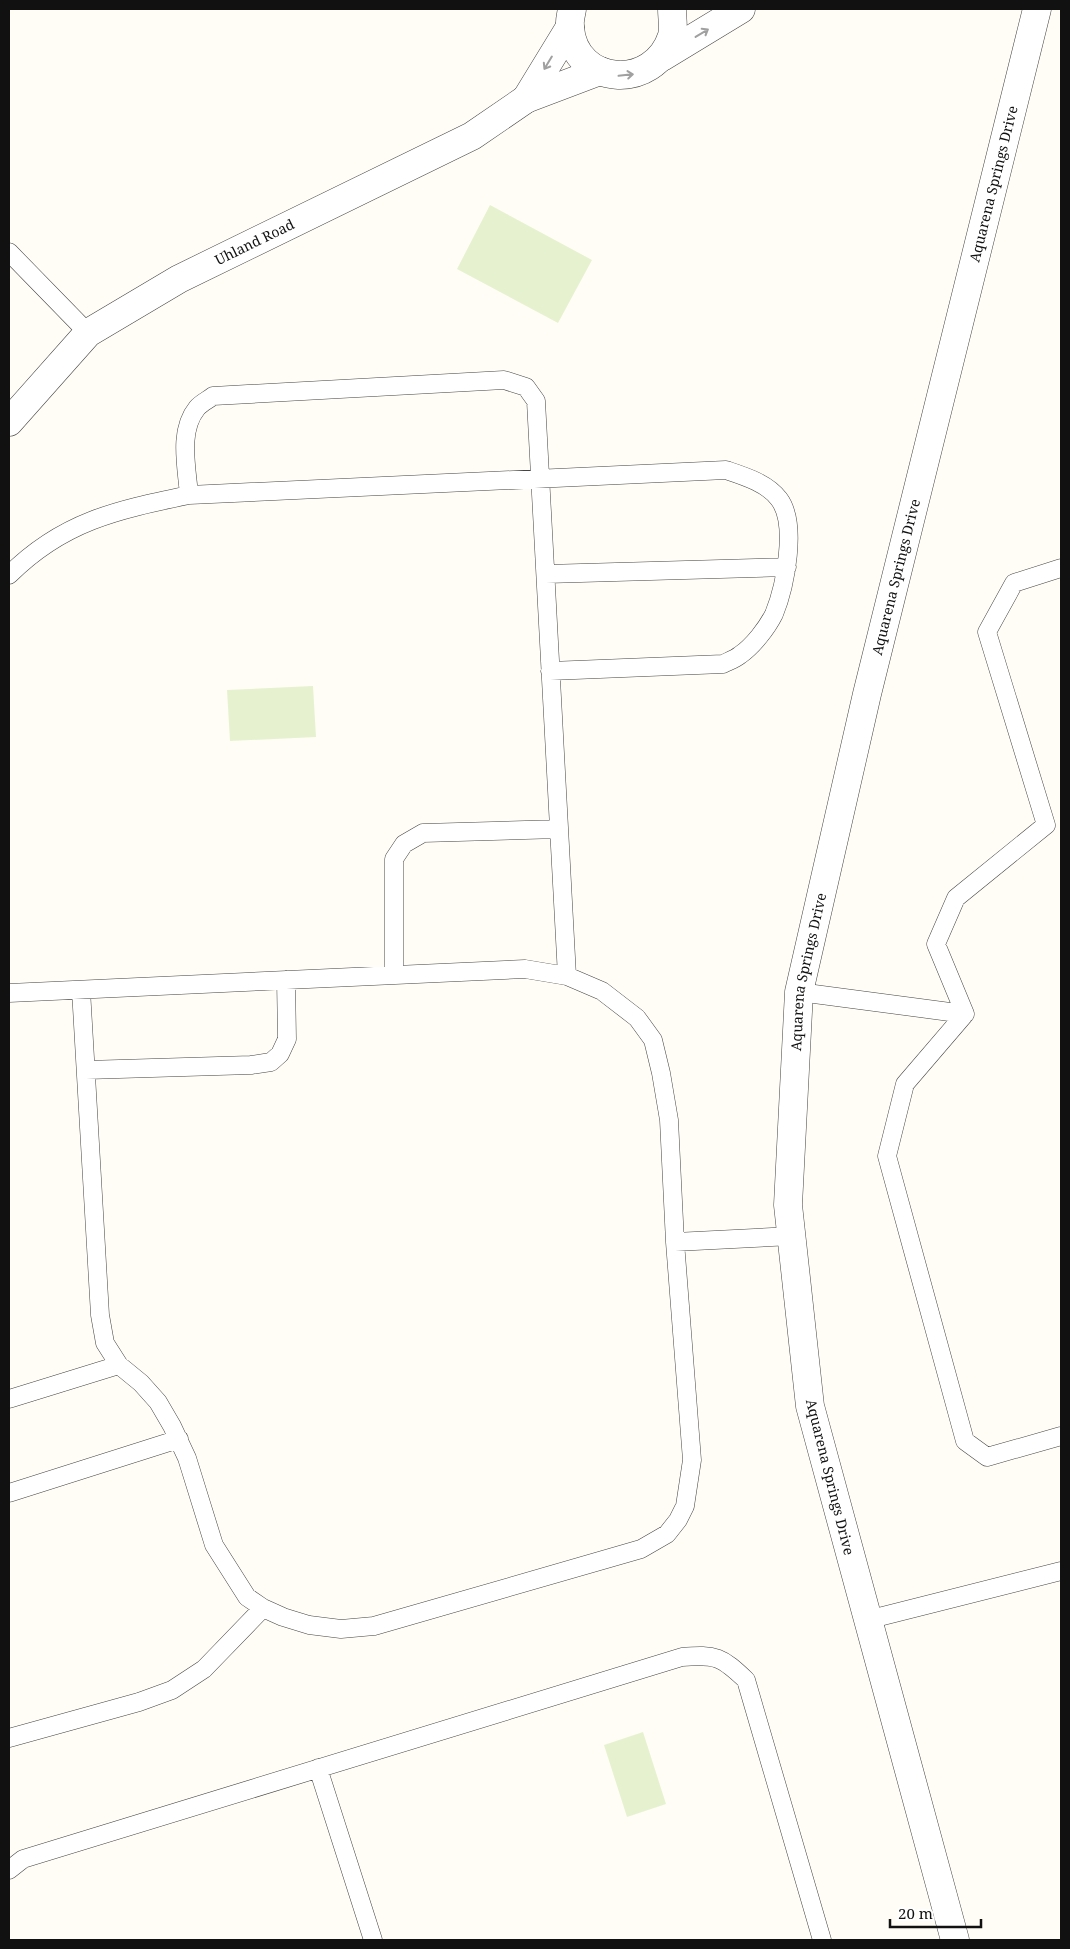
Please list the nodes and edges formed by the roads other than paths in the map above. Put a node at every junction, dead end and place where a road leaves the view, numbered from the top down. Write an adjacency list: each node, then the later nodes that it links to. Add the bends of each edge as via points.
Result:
1 (672, 9): 5 (street, via 673,34)
2 (741, 9): 5 (street, one-way to 2)
3 (1037, 9): 23 (street, Aquarena Springs Drive, via 867,694)
4 (571, 18): 6 (street, via 574,45 584,60); 7 (street, Uhland Road, one-way to 7)
5 (662, 57): 6 (street, one-way to 5, via 616,76 633,75)
6 (600, 71): 7 (street, Uhland Road)
7 (526, 99): 9 (street, Uhland Road, via 472,136 179,279)
8 (9, 252): 9 (lane)
9 (88, 333): 10 (street, Uhland Road)
10 (9, 422)
11 (542, 478): 12 (lane); 12 (lane, via 536,401 526,387 504,380 213,396 198,406 189,421 186,444); 13 (lane, via 726,470 743,476 779,499 790,538); 15 (lane)
12 (189, 495): 16 (lane, via 96,518 55,537)
13 (787, 567): 15 (lane); 17 (lane, via 774,614 741,655 723,664)
14 (1061, 568): 25 (lane, via 1014,583 987,632 1046,825 956,898 946,919 936,944)
15 (546, 574): 17 (lane)
16 (9, 575)
17 (550, 671): 18 (lane)
18 (559, 829): 19 (lane, via 424,833 404,844 394,859); 20 (lane)
19 (394, 975): 20 (lane, via 524,969); 21 (lane)
20 (567, 976): 28 (lane, via 602,991 637,1018 654,1040 669,1120)
21 (286, 980): 22 (lane); 26 (lane, via 287,1039 280,1054 271,1062)
22 (81, 990): 24 (lane); 26 (lane)
23 (799, 992): 25 (lane); 27 (street, Aquarena Springs Drive, via 788,1204)
24 (9, 993)
25 (965, 1014): 31 (lane, via 905,1084 887,1156 965,1441 988,1457)
26 (86, 1070): 29 (lane, via 100,1315 105,1343)
27 (792, 1236): 28 (lane); 36 (street, Aquarena Springs Drive, via 810,1406)
28 (675, 1242): 35 (lane, via 692,1460 684,1506 667,1534 641,1549 374,1626 341,1629 309,1625)
29 (119, 1365): 30 (lane); 32 (lane, via 158,1402)
30 (9, 1399)
31 (1061, 1436)
32 (179, 1439): 33 (lane); 35 (lane, via 188,1458 214,1545 247,1597)
33 (9, 1493)
34 (1061, 1571): 36 (lane)
35 (263, 1608): 37 (lane, via 204,1669 172,1690)
36 (867, 1620): 42 (street, Aquarena Springs Drive)
37 (9, 1738)
38 (318, 1768): 39 (lane, via 23,1859); 40 (lane); 41 (lane, via 682,1657 718,1658 746,1680)
39 (9, 1870)
40 (373, 1940)
41 (822, 1940)
42 (955, 1940)

